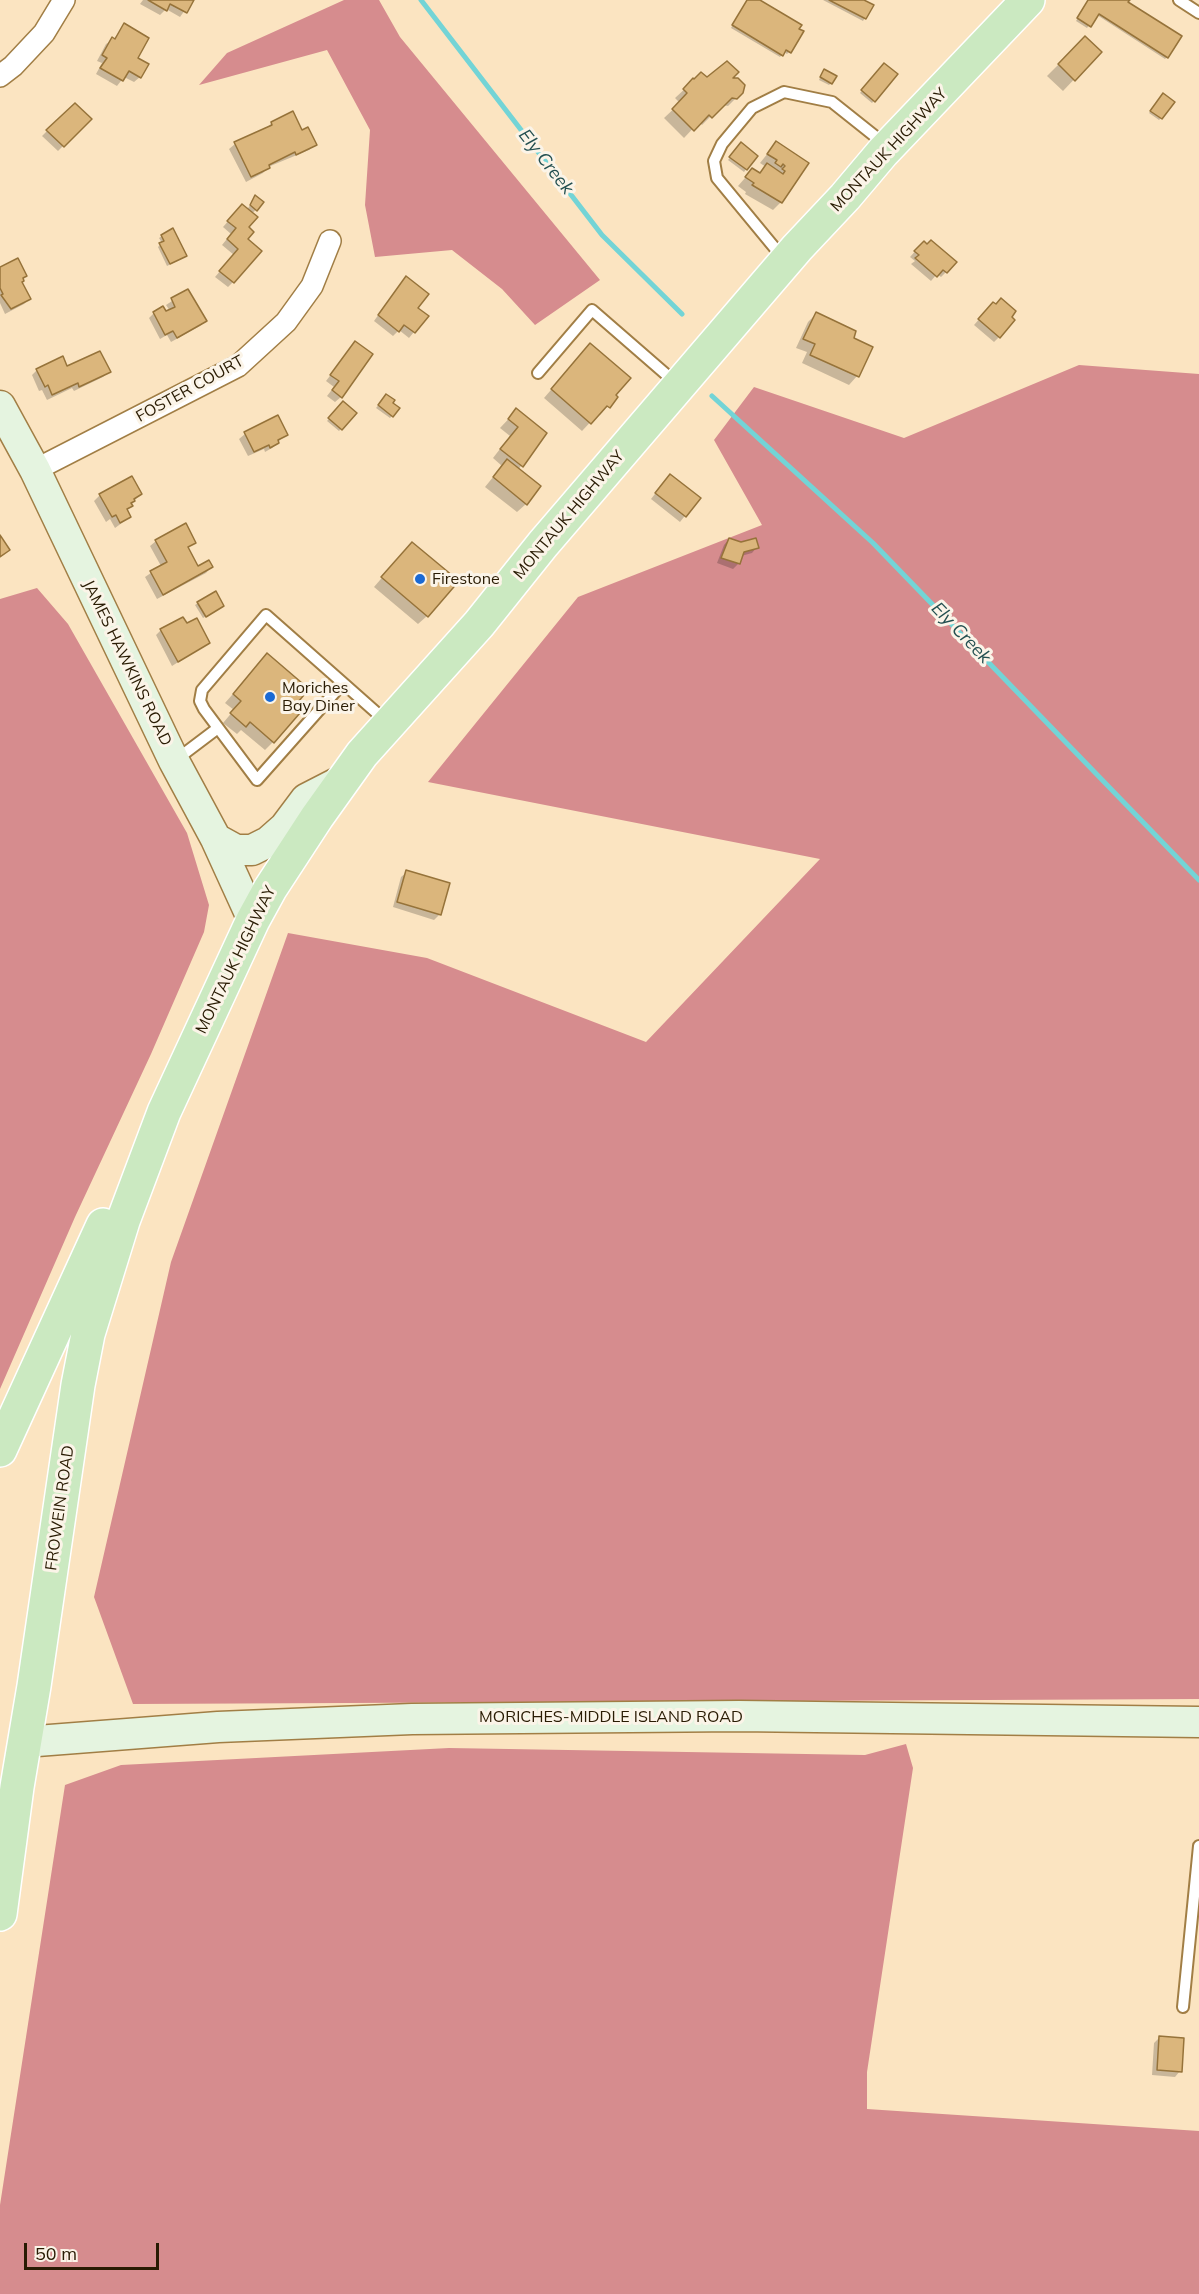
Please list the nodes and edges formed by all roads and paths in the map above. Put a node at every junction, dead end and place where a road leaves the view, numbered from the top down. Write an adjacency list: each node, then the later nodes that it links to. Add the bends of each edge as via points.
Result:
1 (64, 0): 5 (street, via 44,33)
2 (1179, 0): 4 (lane)
3 (1022, 2): 6 (main road, MONTAUK HIGHWAY)
4 (1199, 13)
5 (0, 76)
6 (888, 147): 8 (main road, MONTAUK HIGHWAY); 8 (lane, via 832,102 784,92 752,108 722,144 714,161 717,178)
7 (330, 241): 12 (street, FOSTER COURT, via 312,286 286,322 238,366)
8 (785, 261): 10 (main road, MONTAUK HIGHWAY)
9 (538, 373): 10 (lane, via 592,310)
10 (679, 385): 14 (main road, MONTAUK HIGHWAY, via 479,624)
11 (0, 406): 12 (main road, JAMES HAWKINS ROAD)
12 (35, 470): 16 (main road, JAMES HAWKINS ROAD)
13 (343, 683): 14 (lane); 15 (lane, via 257,780); 15 (lane, via 266,615 202,690 201,701)
14 (389, 724): 17 (main road, MONTAUK HIGHWAY)
15 (218, 728): 16 (lane)
16 (174, 760): 18 (main road, JAMES HAWKINS ROAD)
17 (343, 780): 18 (main road, via 306,799 285,827 252,850 236,850); 19 (main road, MONTAUK HIGHWAY)
18 (216, 839): 19 (main road, JAMES HAWKINS ROAD)
19 (253, 920): 20 (main road, MONTAUK HIGHWAY)
20 (164, 1112): 21 (main road, via 104,1224); 23 (main road, FROWEIN ROAD, via 123,1221 82,1359)
21 (0, 1450)
22 (1199, 1722): 23 (main road, MORICHES-MIDDLE ISLAND ROAD, via 739,1716 412,1719 262,1724)
23 (12, 1744): 25 (main road, FROWEIN ROAD)
24 (1199, 1846): 26 (lane)
25 (0, 1914)
26 (1184, 2007)

